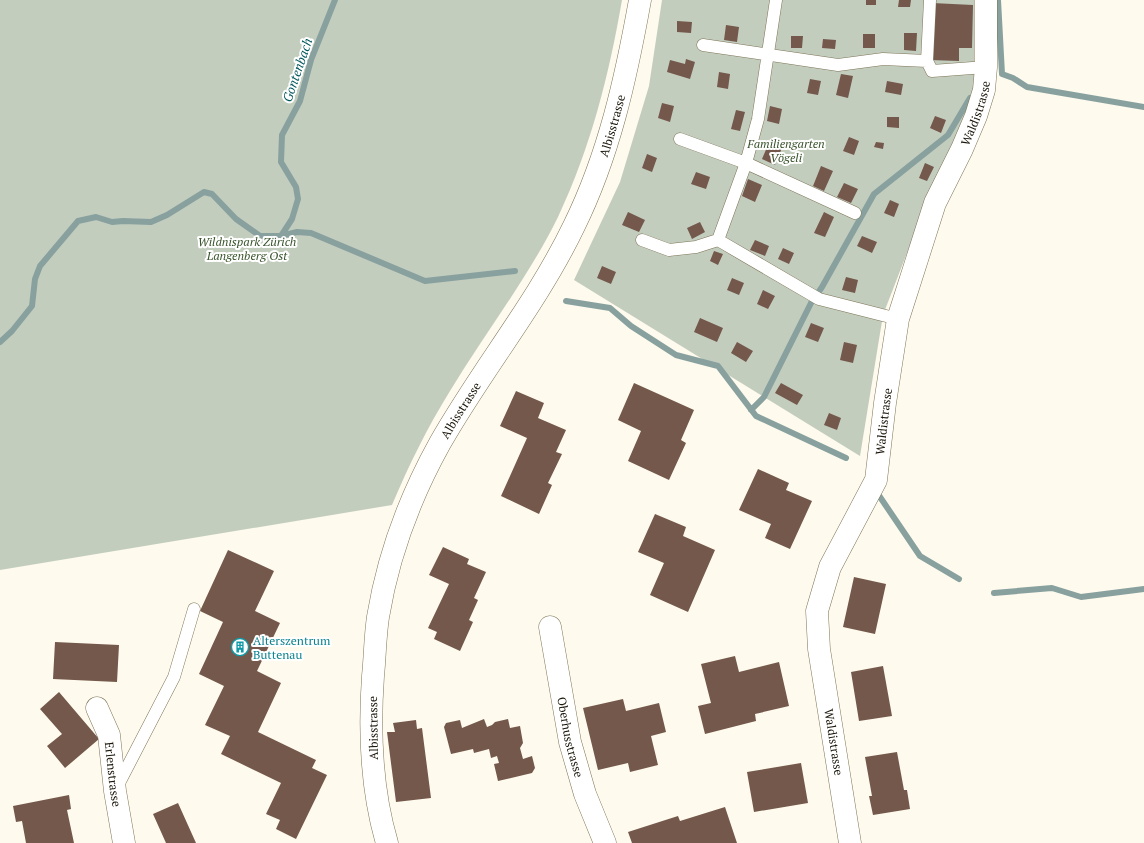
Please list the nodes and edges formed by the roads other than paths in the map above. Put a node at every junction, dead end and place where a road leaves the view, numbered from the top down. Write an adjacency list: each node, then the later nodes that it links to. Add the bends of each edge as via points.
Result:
1 (640, 0): 20 (street, Albisstrasse, via 613,125 574,226 544,281 440,442 410,506 386,576 377,620 370,716 372,760)
2 (776, 0): 6 (lane)
3 (930, 0): 7 (lane)
4 (986, 0): 8 (street, Waldistrasse)
5 (703, 45): 6 (lane)
6 (768, 55): 7 (lane, via 838,65 883,59); 10 (lane, via 758,118)
7 (927, 61): 8 (lane, via 932,71)
8 (986, 67): 14 (street, Waldistrasse, via 984,90 976,116 935,203)
9 (680, 139): 10 (lane)
10 (746, 162): 11 (lane); 13 (lane)
11 (855, 212)
12 (642, 240): 13 (lane, via 670,250 696,247)
13 (718, 240): 14 (lane, via 815,297)
14 (898, 319): 22 (street, Waldistrasse, via 876,480 830,567 816,611 819,649)
15 (194, 609): 18 (lane, via 174,676)
16 (550, 627): 21 (street, Oberhusstrasse, via 570,742 585,794)
17 (97, 708): 18 (street, Erlenstrasse, via 109,735)
18 (115, 791): 19 (street, Erlenstrasse)
19 (124, 843)
20 (387, 843)
21 (605, 843)
22 (850, 843)

